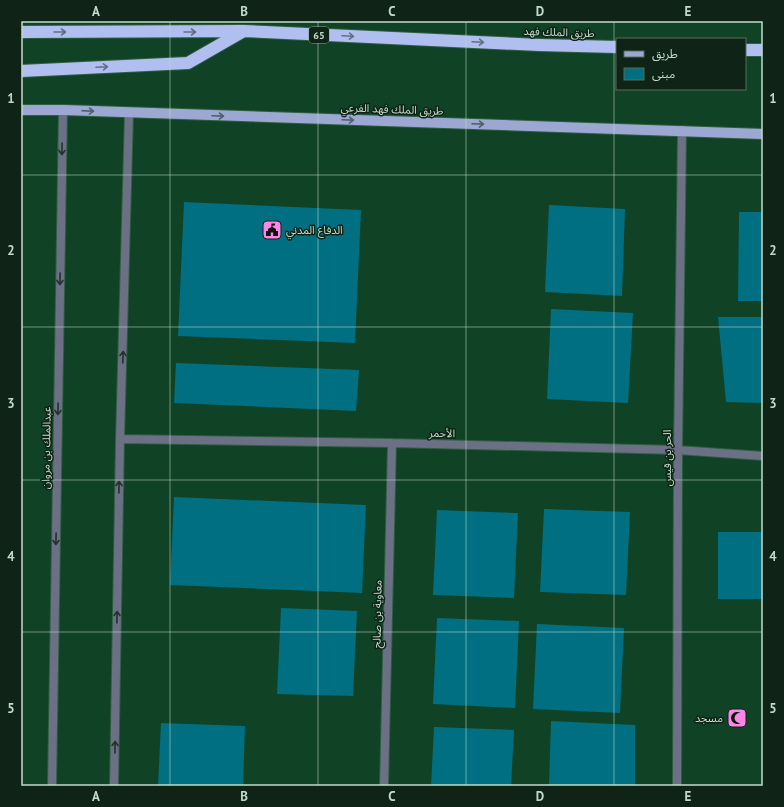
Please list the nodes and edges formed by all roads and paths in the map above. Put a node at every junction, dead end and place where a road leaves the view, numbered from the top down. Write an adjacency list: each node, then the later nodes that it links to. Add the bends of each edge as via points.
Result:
1 (21, 32): 2 (highway, طريق الملك فهد / 65, one-way to 2)
2 (244, 32): 3 (highway, طريق الملك فهد / 65, one-way to 3); 6 (highway, one-way to 2, via 188,62)
3 (616, 47)
4 (746, 50): 5 (highway)
5 (763, 50)
6 (21, 71)
7 (21, 110): 8 (main road, طريق الملك فهد الفرعي)
8 (63, 110): 9 (main road, طريق الملك فهد الفرعي, one-way to 9); 16 (street, عبدالملك بن مروان, one-way to 16)
9 (129, 113): 10 (main road, طريق الملك فهد الفرعي, one-way to 10); 12 (street, one-way to 9)
10 (682, 130): 11 (main road, طريق الملك فهد الفرعي); 14 (street, الحر بن قيس)
11 (763, 134)
12 (120, 439): 13 (street, الأحمر); 17 (street, one-way to 12)
13 (392, 443): 14 (street, الأحمر); 18 (street, معاوية بن صالح)
14 (678, 450): 15 (street, الأحمر); 19 (street, الحر بن قيس)
15 (763, 456)
16 (52, 786)
17 (114, 786)
18 (384, 786)
19 (677, 786)

